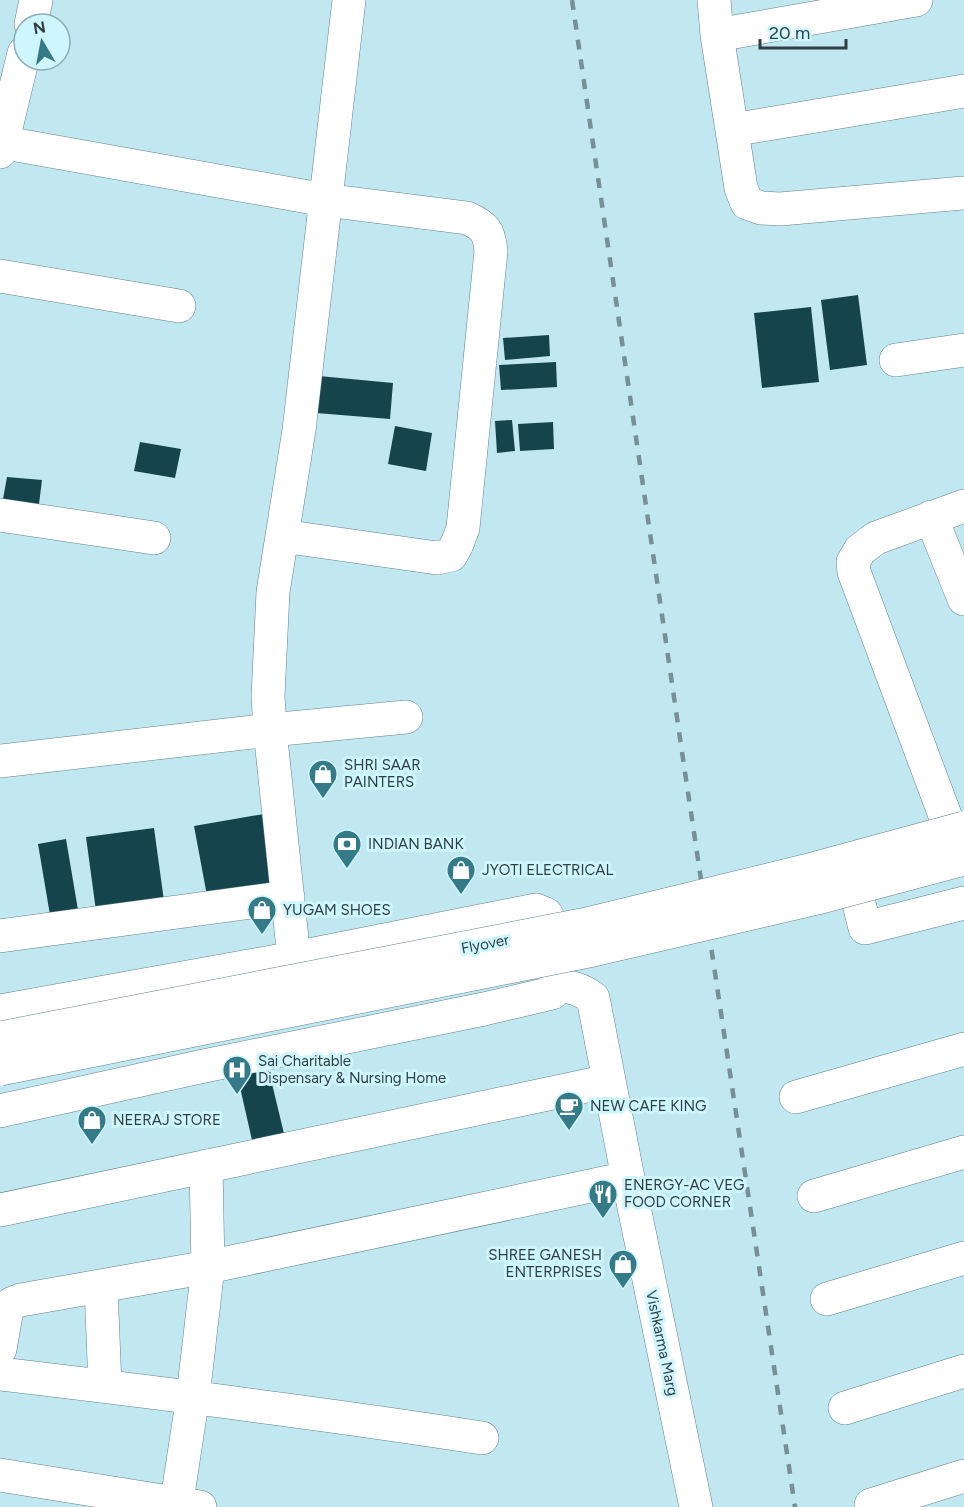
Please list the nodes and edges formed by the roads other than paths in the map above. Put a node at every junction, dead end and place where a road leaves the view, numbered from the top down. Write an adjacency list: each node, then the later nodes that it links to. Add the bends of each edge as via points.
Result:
1 (349, 0): 10 (street)
2 (714, 0): 4 (street)
3 (916, 0): 4 (street)
4 (717, 35): 7 (street)
5 (19, 72): 8 (street)
6 (964, 91): 7 (street)
7 (732, 130): 9 (street, via 741,188 747,203 761,208)
8 (1, 146): 10 (street)
9 (964, 193)
10 (326, 200): 18 (street, via 299,430); 18 (street, via 467,218 481,224 489,236 491,251 463,528 451,555 437,558)
11 (0, 276): 12 (street)
12 (179, 306)
13 (964, 350): 14 (street)
14 (896, 360)
15 (964, 506): 17 (street)
16 (0, 515): 19 (street)
17 (931, 517): 20 (street); 24 (street, via 876,538 860,550 853,562)
18 (282, 536): 22 (street, via 273,592)
19 (154, 538)
20 (964, 599)
21 (406, 717): 22 (street)
22 (270, 730): 23 (street); 26 (street)
23 (0, 761)
24 (958, 819): 27 (street, via 845,846 865,928); 32 (street, Flyover, bridge, via 813,869 588,924)
25 (964, 859): 35 (street, Flyover, bridge, via 593,950)
26 (288, 897): 28 (street); 29 (street)
27 (964, 903)
28 (0, 936)
29 (294, 958): 30 (street, via 536,910 549,920); 31 (street)
30 (557, 985): 37 (street, Vishkarma Marg, via 575,988 593,998); 39 (street, via 552,993 484,1009)
31 (0, 1011)
32 (0, 1038)
33 (0, 1047): 36 (street, via 330,998)
34 (964, 1049): 38 (street)
35 (0, 1069)
36 (0, 1081)
37 (609, 1081): 41 (street); 42 (street, Vishkarma Marg)
38 (796, 1096)
39 (0, 1111)
40 (964, 1152): 43 (street)
41 (206, 1166): 44 (street); 46 (street)
42 (628, 1178): 46 (street); 61 (street, Vishkarma Marg)
43 (814, 1196)
44 (0, 1210)
45 (964, 1258): 48 (street)
46 (208, 1267): 47 (street); 53 (street)
47 (101, 1287): 49 (street, via 9,1305); 52 (street)
48 (827, 1299)
49 (0, 1349)
50 (964, 1371): 54 (street)
51 (0, 1374): 52 (street)
52 (105, 1386): 53 (street)
53 (193, 1396): 55 (street); 60 (street)
54 (845, 1408)
55 (482, 1438)
56 (0, 1475): 58 (street)
57 (964, 1476): 59 (street)
58 (73, 1497): 60 (street)
59 (871, 1504)
60 (184, 1506)
61 (696, 1507)

